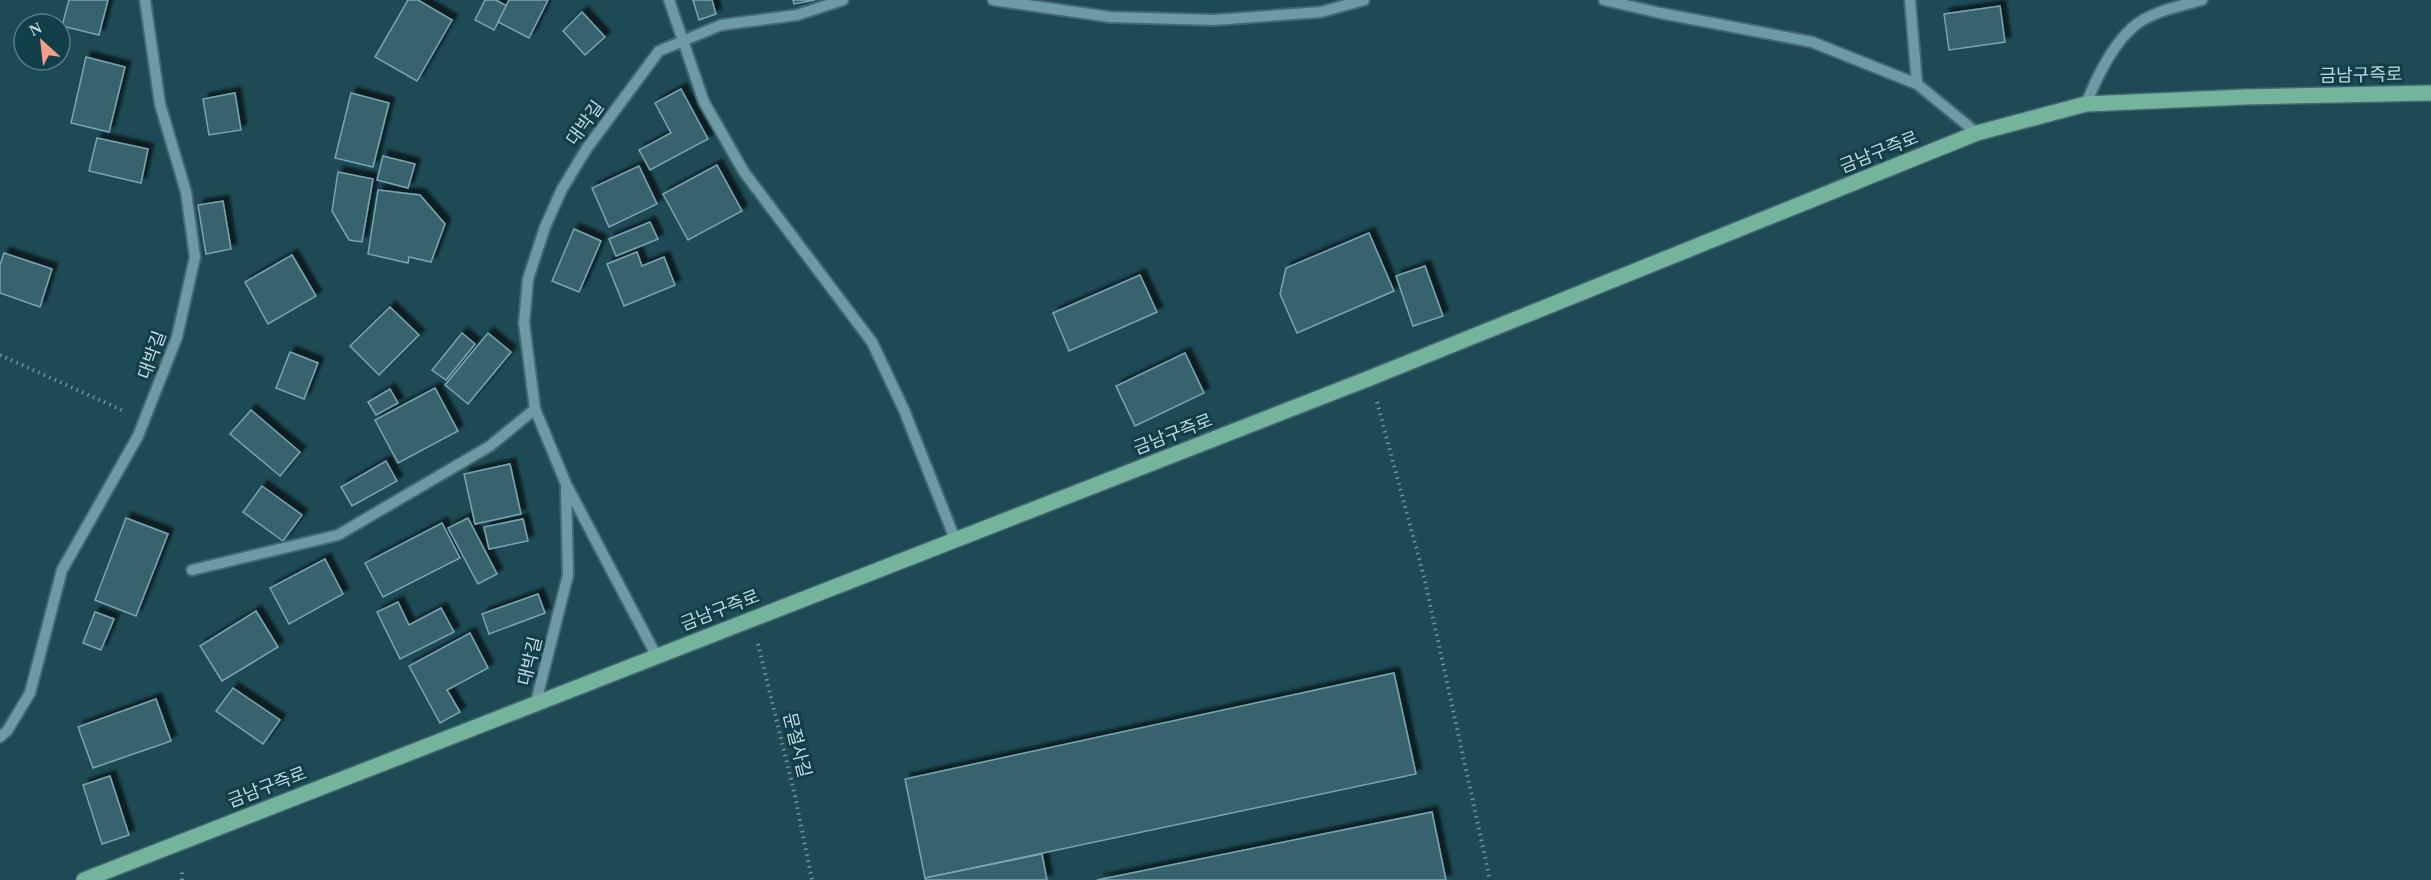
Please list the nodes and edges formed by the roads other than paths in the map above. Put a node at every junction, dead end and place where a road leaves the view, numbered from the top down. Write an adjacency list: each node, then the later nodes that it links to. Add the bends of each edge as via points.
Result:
1 (145, 0): 20 (street, 대박길, via 160,104 186,192 195,257 177,337 138,436 62,570 30,693)
2 (669, 0): 9 (street)
3 (843, 0): 9 (street, 대박길, via 797,15 721,25)
4 (993, 0): 5 (street, via 1110,17 1214,20 1321,12)
5 (1364, 0)
6 (1604, 0): 10 (street, via 1812,42)
7 (1910, 0): 10 (street)
8 (2202, 0): 12 (street, via 2164,10 2132,27 2100,70)
9 (682, 40): 14 (street, 대박길, via 659,51 586,148 545,227 528,279 524,323); 16 (street, via 704,102 744,172 872,342 904,410)
10 (1917, 84): 13 (street)
11 (2431, 93): 12 (main road, 금남구즉로)
12 (2086, 104): 13 (main road, 금남구즉로)
13 (1977, 133): 16 (main road, 금남구즉로, via 1370,378)
14 (535, 409): 15 (street, 대박길); 17 (street, via 490,446 338,535)
15 (566, 484): 18 (street, 대박길); 19 (street, 대박길, via 568,575)
16 (955, 539): 18 (main road, 금남구즉로)
17 (192, 570)
18 (656, 656): 19 (main road, 금남구즉로)
19 (536, 702): 21 (main road, 금남구즉로)
20 (0, 737)
21 (84, 880)

